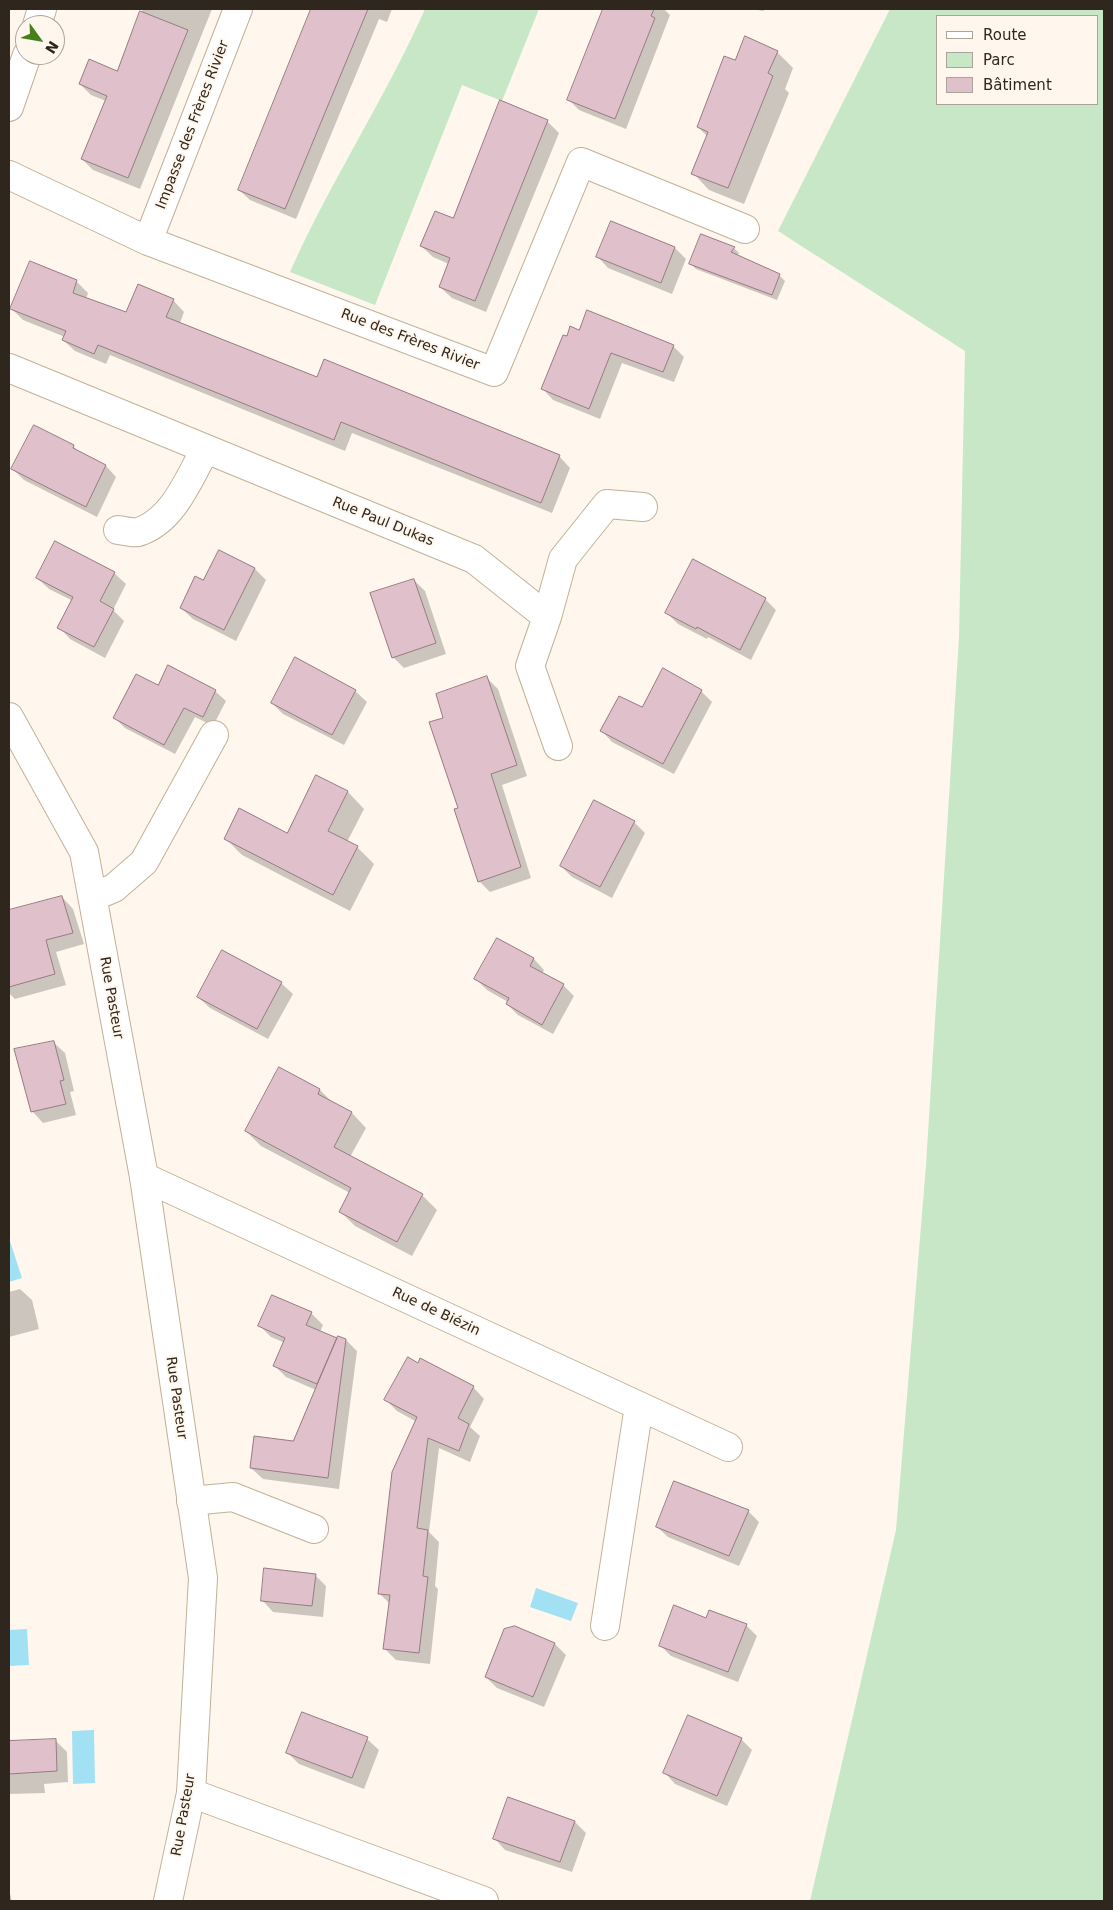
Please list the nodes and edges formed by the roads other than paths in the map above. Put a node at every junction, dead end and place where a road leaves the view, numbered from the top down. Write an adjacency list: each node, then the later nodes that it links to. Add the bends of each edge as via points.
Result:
1 (238, 9): 6 (street, Impasse des Frères Rivier)
2 (23, 65): 3 (street)
3 (9, 107)
4 (9, 175): 6 (street, Rue des Frères Rivier)
5 (745, 229): 6 (street, Rue des Frères Rivier, via 581,162 494,372)
6 (148, 241)
7 (9, 368): 8 (street, Rue Paul Dukas)
8 (205, 450): 10 (street, via 175,503 158,522 140,532); 11 (street, Rue Paul Dukas, via 474,559)
9 (643, 506): 11 (street, via 606,504 563,559)
10 (118, 530)
11 (547, 617): 14 (street, via 530,666)
12 (9, 717): 15 (street, Rue Pasteur, via 84,852)
13 (214, 735): 15 (street, via 144,862 114,888)
14 (558, 746)
15 (93, 897): 16 (street, Rue Pasteur)
16 (144, 1177): 17 (street, Rue de Biézin); 19 (street, Rue Pasteur)
17 (639, 1406): 18 (street, Rue de Biézin); 21 (street)
18 (728, 1447)
19 (191, 1500): 20 (street, via 233,1497); 22 (street, Rue Pasteur, via 203,1578)
20 (314, 1528)
21 (605, 1626)
22 (191, 1793): 23 (street, Rue Pasteur); 24 (street)
23 (168, 1901)
24 (484, 1901)

